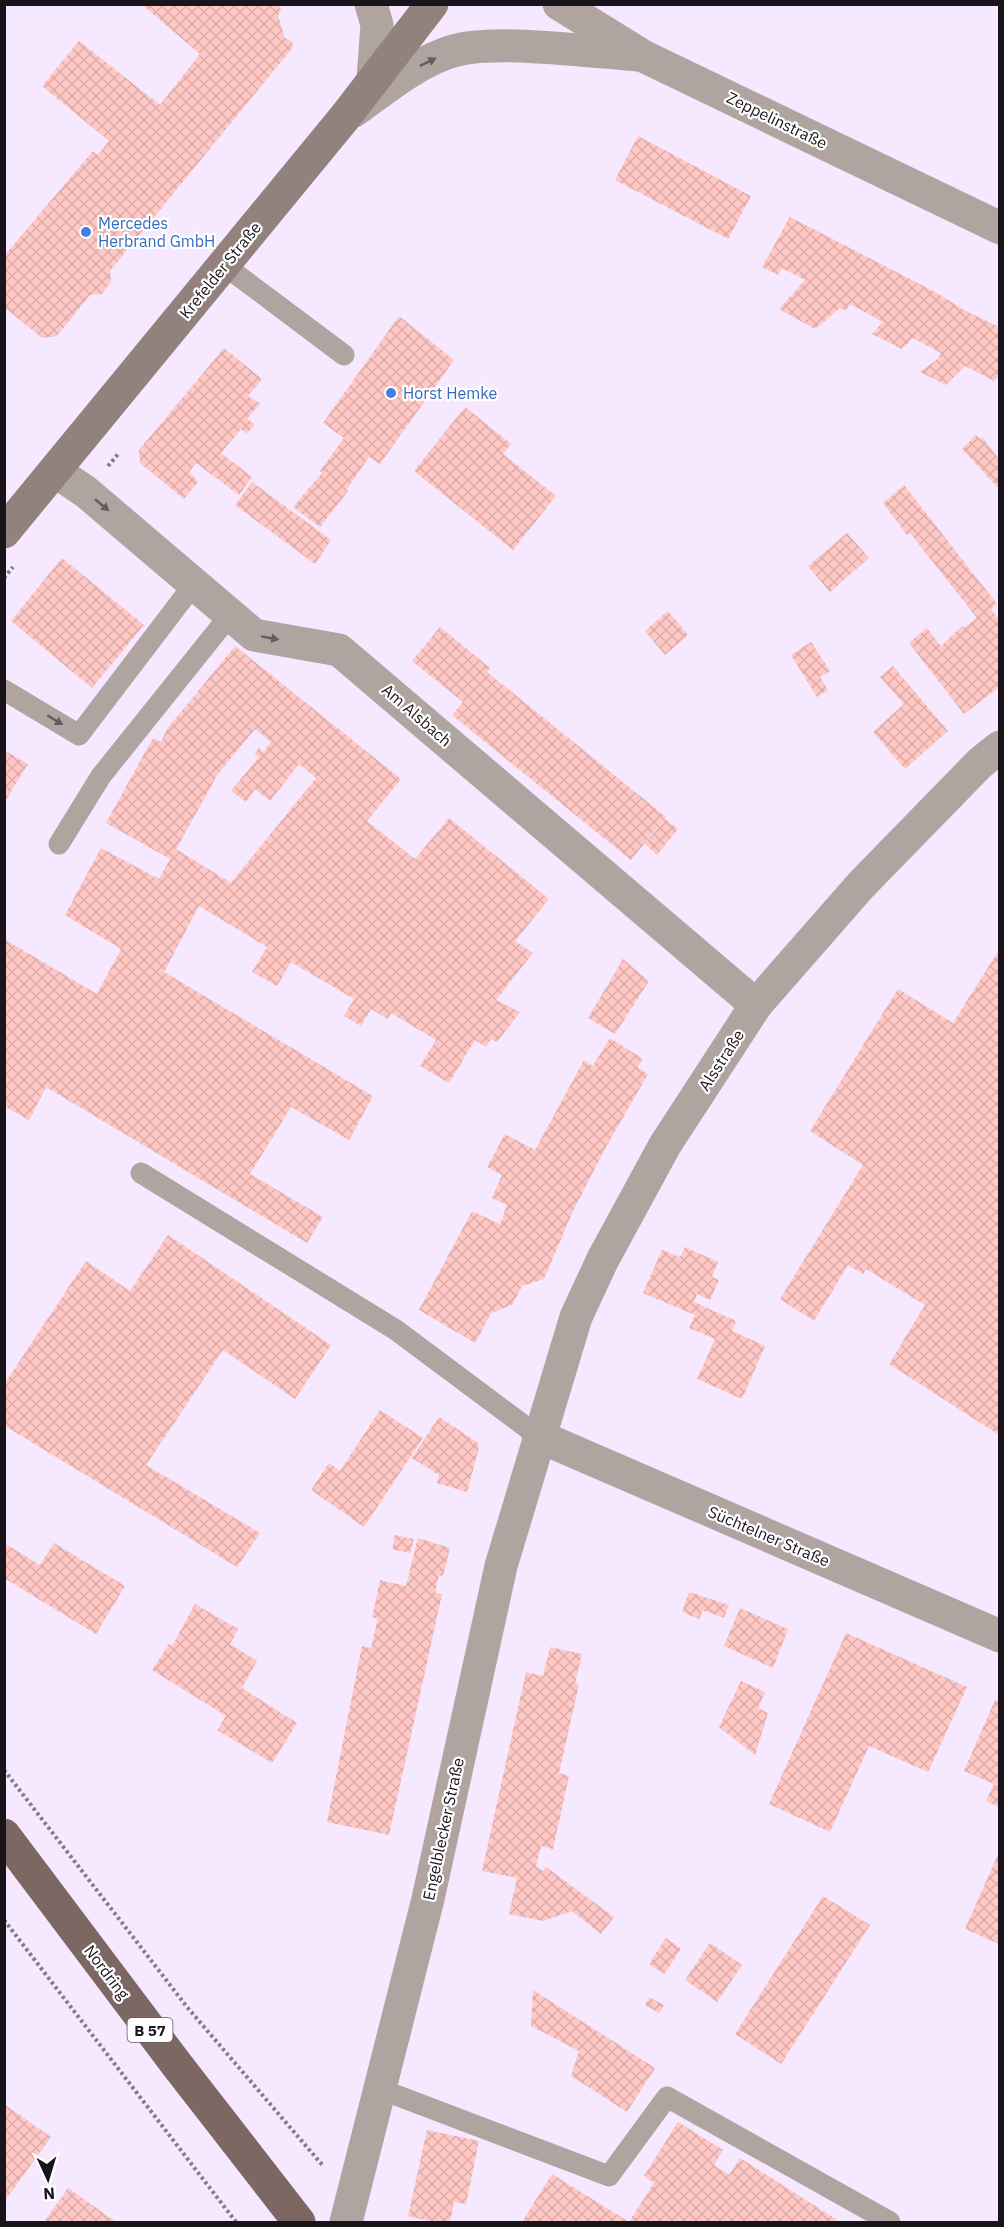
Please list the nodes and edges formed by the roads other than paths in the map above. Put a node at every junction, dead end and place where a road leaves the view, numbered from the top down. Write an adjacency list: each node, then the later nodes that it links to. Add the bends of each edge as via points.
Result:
1 (371, 4): 5 (street, via 377,25)
2 (432, 4): 5 (main road, Krefelder Straße)
3 (559, 4): 4 (street, Zeppelinstraße)
4 (643, 56): 6 (street, one-way to 4, via 415,68 448,52 490,46); 7 (street, Zeppelinstraße)
5 (373, 80): 6 (main road, Krefelder Straße)
6 (345, 117): 8 (main road, Krefelder Straße)
7 (999, 228)
8 (224, 265): 9 (lane); 10 (main road, Krefelder Straße)
9 (344, 355)
10 (55, 471): 11 (main road, Krefelder Straße); 12 (street, Am Alsbach, one-way to 12, via 87,492)
11 (4, 532)
12 (194, 584): 13 (street, Am Alsbach); 14 (lane, one-way to 12, via 79,735)
13 (230, 615): 16 (lane, via 101,776); 17 (street, Am Alsbach, one-way to 17, via 254,635 339,650)
14 (4, 690)
15 (999, 747): 17 (street, Alsstraße, via 861,885)
16 (59, 844)
17 (756, 1005): 19 (street, Alsstraße, via 665,1145 603,1259 576,1317)
18 (141, 1173): 19 (lane, via 396,1330)
19 (538, 1436): 20 (street, Süchtelner Straße); 22 (street, Engelblecker Straße, via 501,1566 428,1899)
20 (999, 1636)
21 (4, 1835): 24 (main road, Nordring / B 57)
22 (380, 2089): 23 (street, Engelblecker Straße); 25 (lane, via 609,2176 667,2097)
23 (349, 2211)
24 (299, 2223)
25 (890, 2223)

